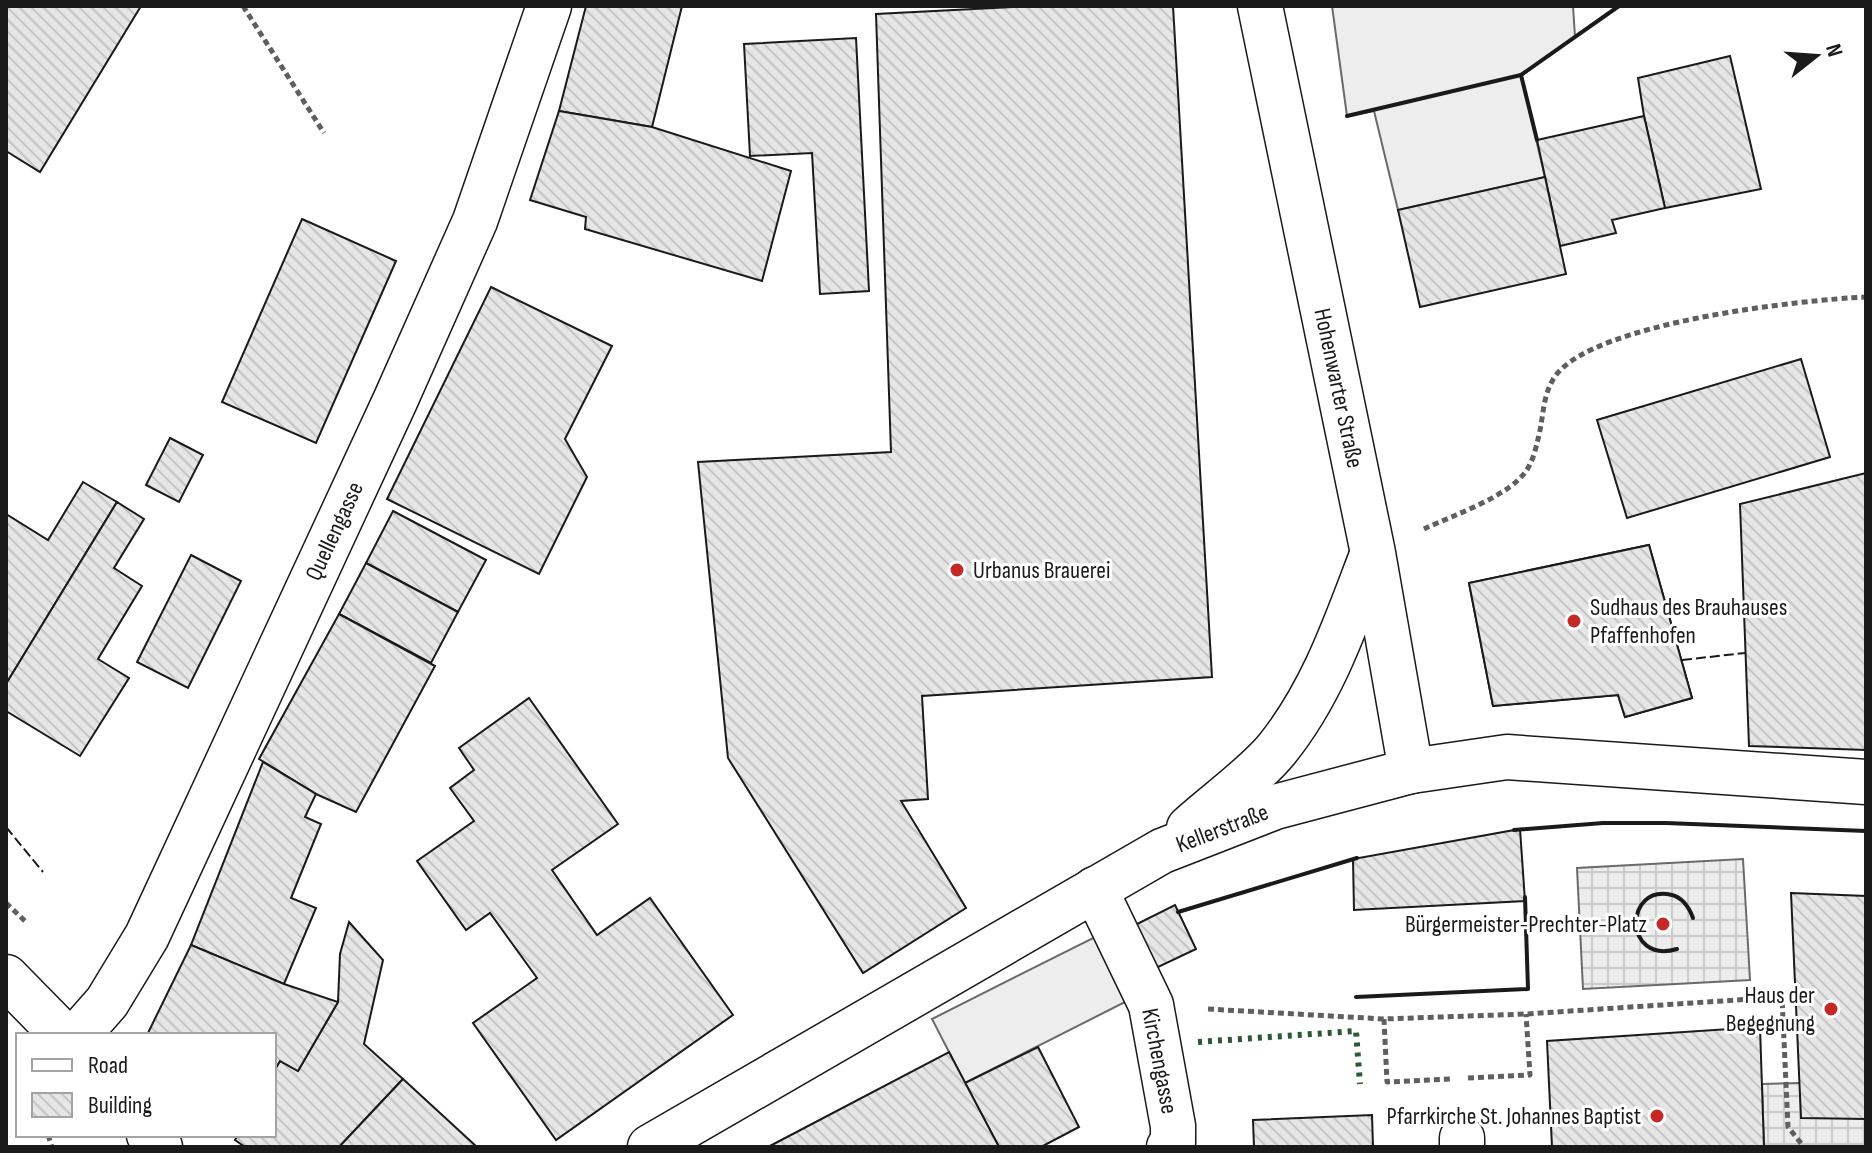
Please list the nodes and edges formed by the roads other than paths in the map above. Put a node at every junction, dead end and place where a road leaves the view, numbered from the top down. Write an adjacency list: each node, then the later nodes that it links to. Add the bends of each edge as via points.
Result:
1 (549, 6): 10 (street, Quellengasse, via 475,221 395,401 147,936 107,1002)
2 (1260, 6): 3 (street, Hohenwarter Straße)
3 (1373, 553): 4 (street, Hohenwarter Straße); 6 (street, via 1322,680 1294,726 1275,752)
4 (1411, 771): 5 (street, Kellerstraße, via 1507,757); 6 (street, Kellerstraße, via 1275,807)
5 (1866, 782)
6 (1162, 851): 7 (street, Kellerstraße)
7 (1095, 889): 11 (street, Kellerstraße); 12 (street, Kirchengasse, via 1151,1005 1173,1126)
8 (6, 977): 9 (street)
9 (61, 1033)
10 (80, 1033)
11 (650, 1147)
12 (1169, 1147)

